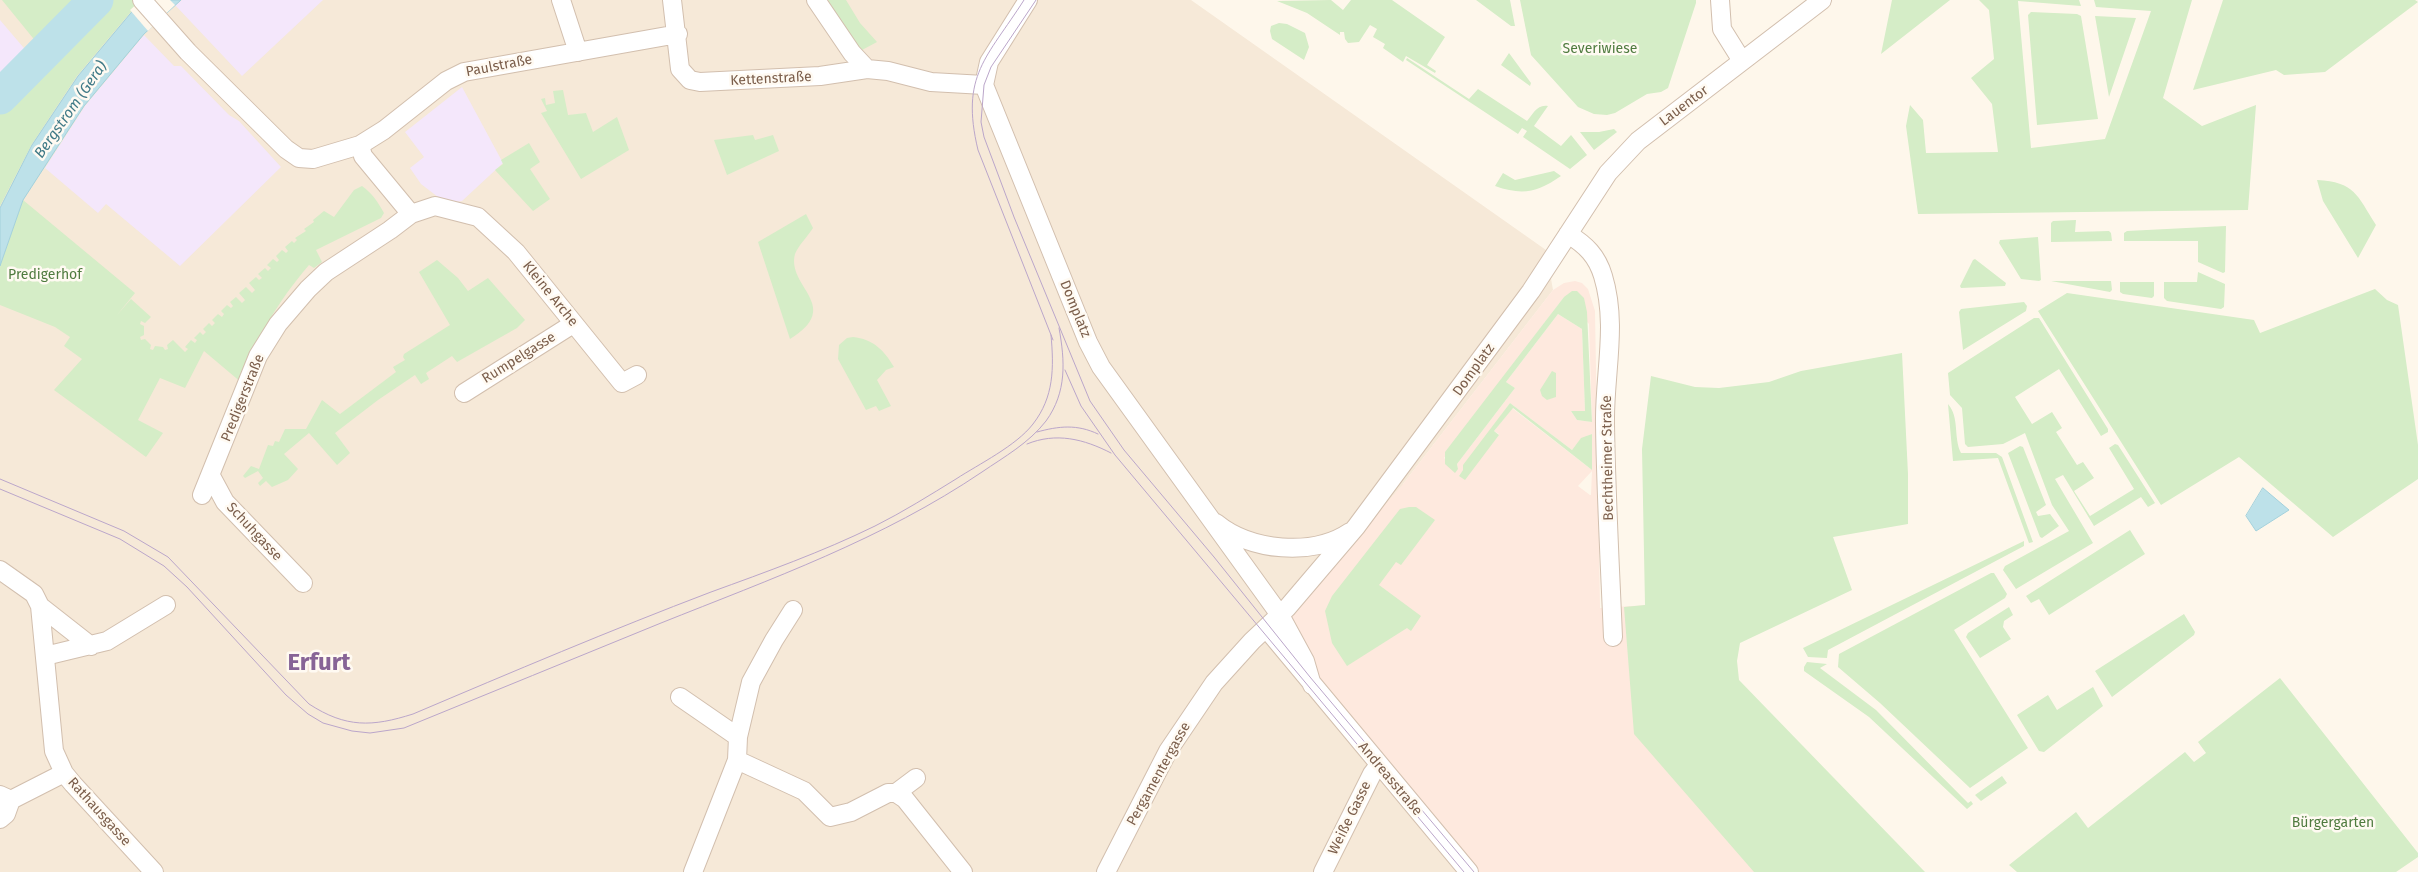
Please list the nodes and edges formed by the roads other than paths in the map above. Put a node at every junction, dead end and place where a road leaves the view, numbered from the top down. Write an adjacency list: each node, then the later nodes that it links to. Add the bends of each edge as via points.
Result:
1 (142, 0): 13 (street, Paulstraße, via 180,44 286,150 299,158 313,159)
2 (562, 0): 9 (street)
3 (672, 0): 8 (street)
4 (816, 0): 11 (street)
5 (1028, 0): 12 (street, via 989,62)
6 (1720, 0): 10 (street, via 1722,29)
7 (1822, 0): 10 (street, Lauentor)
8 (678, 34): 9 (street, Paulstraße); 11 (street, Kettenstraße, via 680,69 690,80 700,82 820,76)
9 (578, 52): 13 (street, Paulstraße, via 464,72)
10 (1742, 61): 16 (street, Lauentor, via 1624,154 1594,191)
11 (866, 69): 12 (street, via 931,82)
12 (984, 85): 22 (street, Domplatz, via 1088,342 1101,367)
13 (360, 145): 15 (street, via 363,156)
14 (454, 211): 15 (street, Predigerstraße, via 435,206); 17 (street, Kleine Arche, via 478,217 516,252)
15 (411, 214): 20 (street, Predigerstraße, via 326,272 278,324 258,356)
16 (1568, 234): 23 (street, Domplatz, via 1531,291); 31 (street, Bechtheimer Straße, via 1585,244 1596,260 1604,281 1609,312 1610,361 1605,424)
17 (574, 324): 18 (street, Kleine Arche, via 622,383); 19 (street, Rumpelgasse)
18 (636, 375)
19 (464, 393)
20 (212, 476): 21 (street, Predigerstraße); 25 (street, Schuhgasse, via 225,502)
21 (202, 495)
22 (1204, 513): 23 (street, Domplatz, via 1235,535 1270,546 1318,544); 29 (street, Domplatz)
23 (1356, 527): 29 (street, Domplatz)
24 (0, 570): 27 (street, via 34,594)
25 (303, 583)
26 (166, 605): 32 (street, via 107,641)
27 (40, 606): 32 (street); 33 (street, Rathausgasse)
28 (793, 610): 36 (street, via 751,682)
29 (1280, 615): 30 (street, Pergamentergasse); 34 (street, Andreasstraße, via 1305,661)
30 (1266, 628): 34 (street, Andreasstraße); 46 (street, Pergamentergasse, via 1214,683 1185,724)
31 (1613, 637)
32 (91, 646): 33 (street)
33 (45, 656): 39 (street, Rathausgasse, via 54,751)
34 (1312, 684): 38 (street, Andreasstraße)
35 (680, 697): 36 (street)
36 (738, 737): 37 (street)
37 (737, 760): 41 (street, via 804,791 830,817 854,817 888,793); 44 (street)
38 (1379, 765): 47 (street, Weiße Gasse); 48 (street, Andreasstraße)
39 (64, 773): 42 (street); 43 (street, Rathausgasse)
40 (916, 778): 41 (street)
41 (896, 793): 45 (street, via 905,799)
42 (5, 809)
43 (154, 872)
44 (692, 872)
45 (963, 872)
46 (1106, 872)
47 (1324, 872)
48 (1469, 872)

